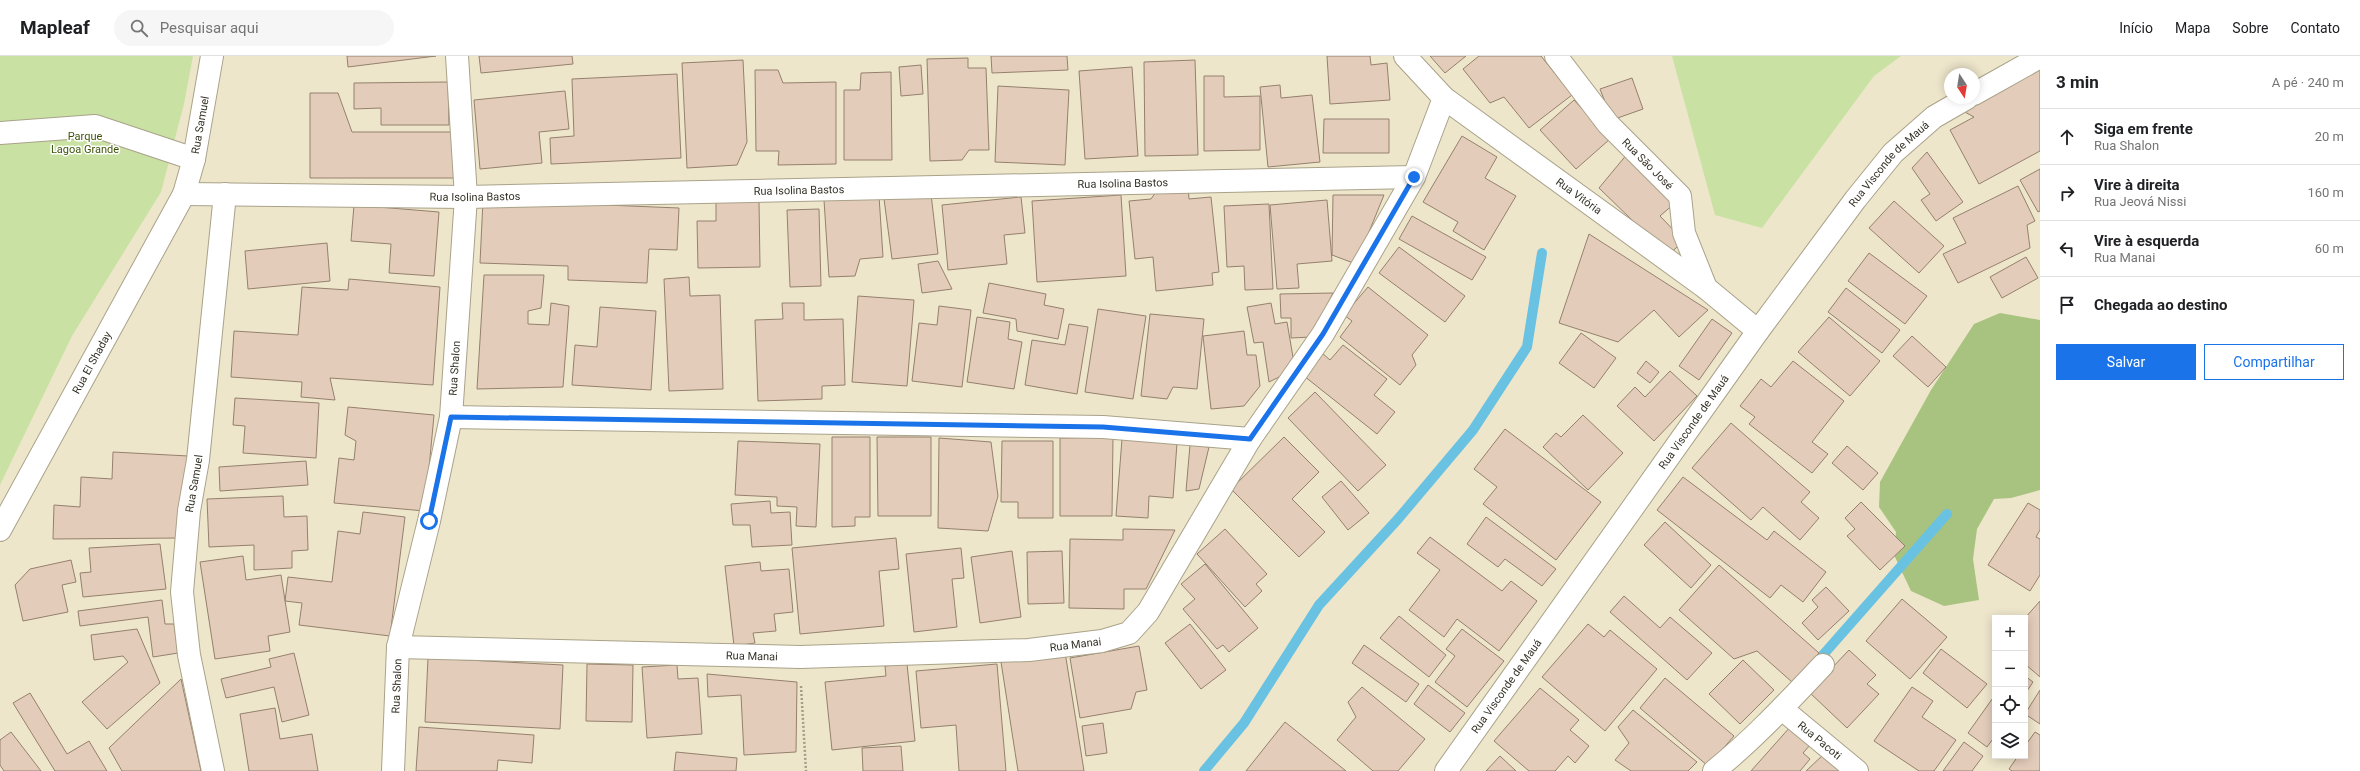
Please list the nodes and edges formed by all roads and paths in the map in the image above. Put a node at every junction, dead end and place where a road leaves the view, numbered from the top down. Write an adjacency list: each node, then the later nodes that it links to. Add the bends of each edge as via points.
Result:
1 (212, 56): 10 (street, Rua Samuel)
2 (457, 56): 14 (street, Rua Shalon)
3 (1405, 56): 7 (street, Rua Vitória)
4 (1556, 56): 15 (street, Rua São José, via 1608,124 1680,196 1684,233)
5 (2040, 57): 6 (street)
6 (1980, 91)
7 (1444, 98): 11 (street, Rua Manai); 15 (street, Rua Vitória)
8 (1957, 104): 16 (street, Rua Visconde de Mauá, via 1934,117 1893,153)
9 (0, 133): 10 (street, via 95,126)
10 (194, 159): 12 (street, Rua Samuel)
11 (1414, 177): 14 (street, Rua Isolina Bastos); 18 (street, Rua Manai, via 1323,334)
12 (184, 194): 13 (street, Rua Isolina Bastos); 19 (street, Rua El Shaday)
13 (225, 194): 14 (street, Rua Isolina Bastos); 24 (street, Rua Samuel, via 182,592 189,656)
14 (466, 197): 17 (street, Rua Shalon)
15 (1706, 288): 16 (street, Rua Vitória)
16 (1758, 331): 27 (street, Rua Visconde de Mauá)
17 (451, 417): 18 (street, via 1103,427); 20 (street, Rua Shalon)
18 (1250, 439): 21 (street, Rua Manai, via 1148,612 1129,633 1102,641 1029,650)
19 (0, 530)
20 (398, 647): 21 (street, Rua Manai); 25 (street, Rua Shalon)
21 (800, 657): 26 (path)
22 (1823, 665): 23 (street)
23 (1782, 709): 28 (street, via 1737,753); 29 (street, Rua Pacoti)
24 (213, 771)
25 (393, 771)
26 (806, 771)
27 (1446, 771)
28 (1714, 771)
29 (1857, 771)

